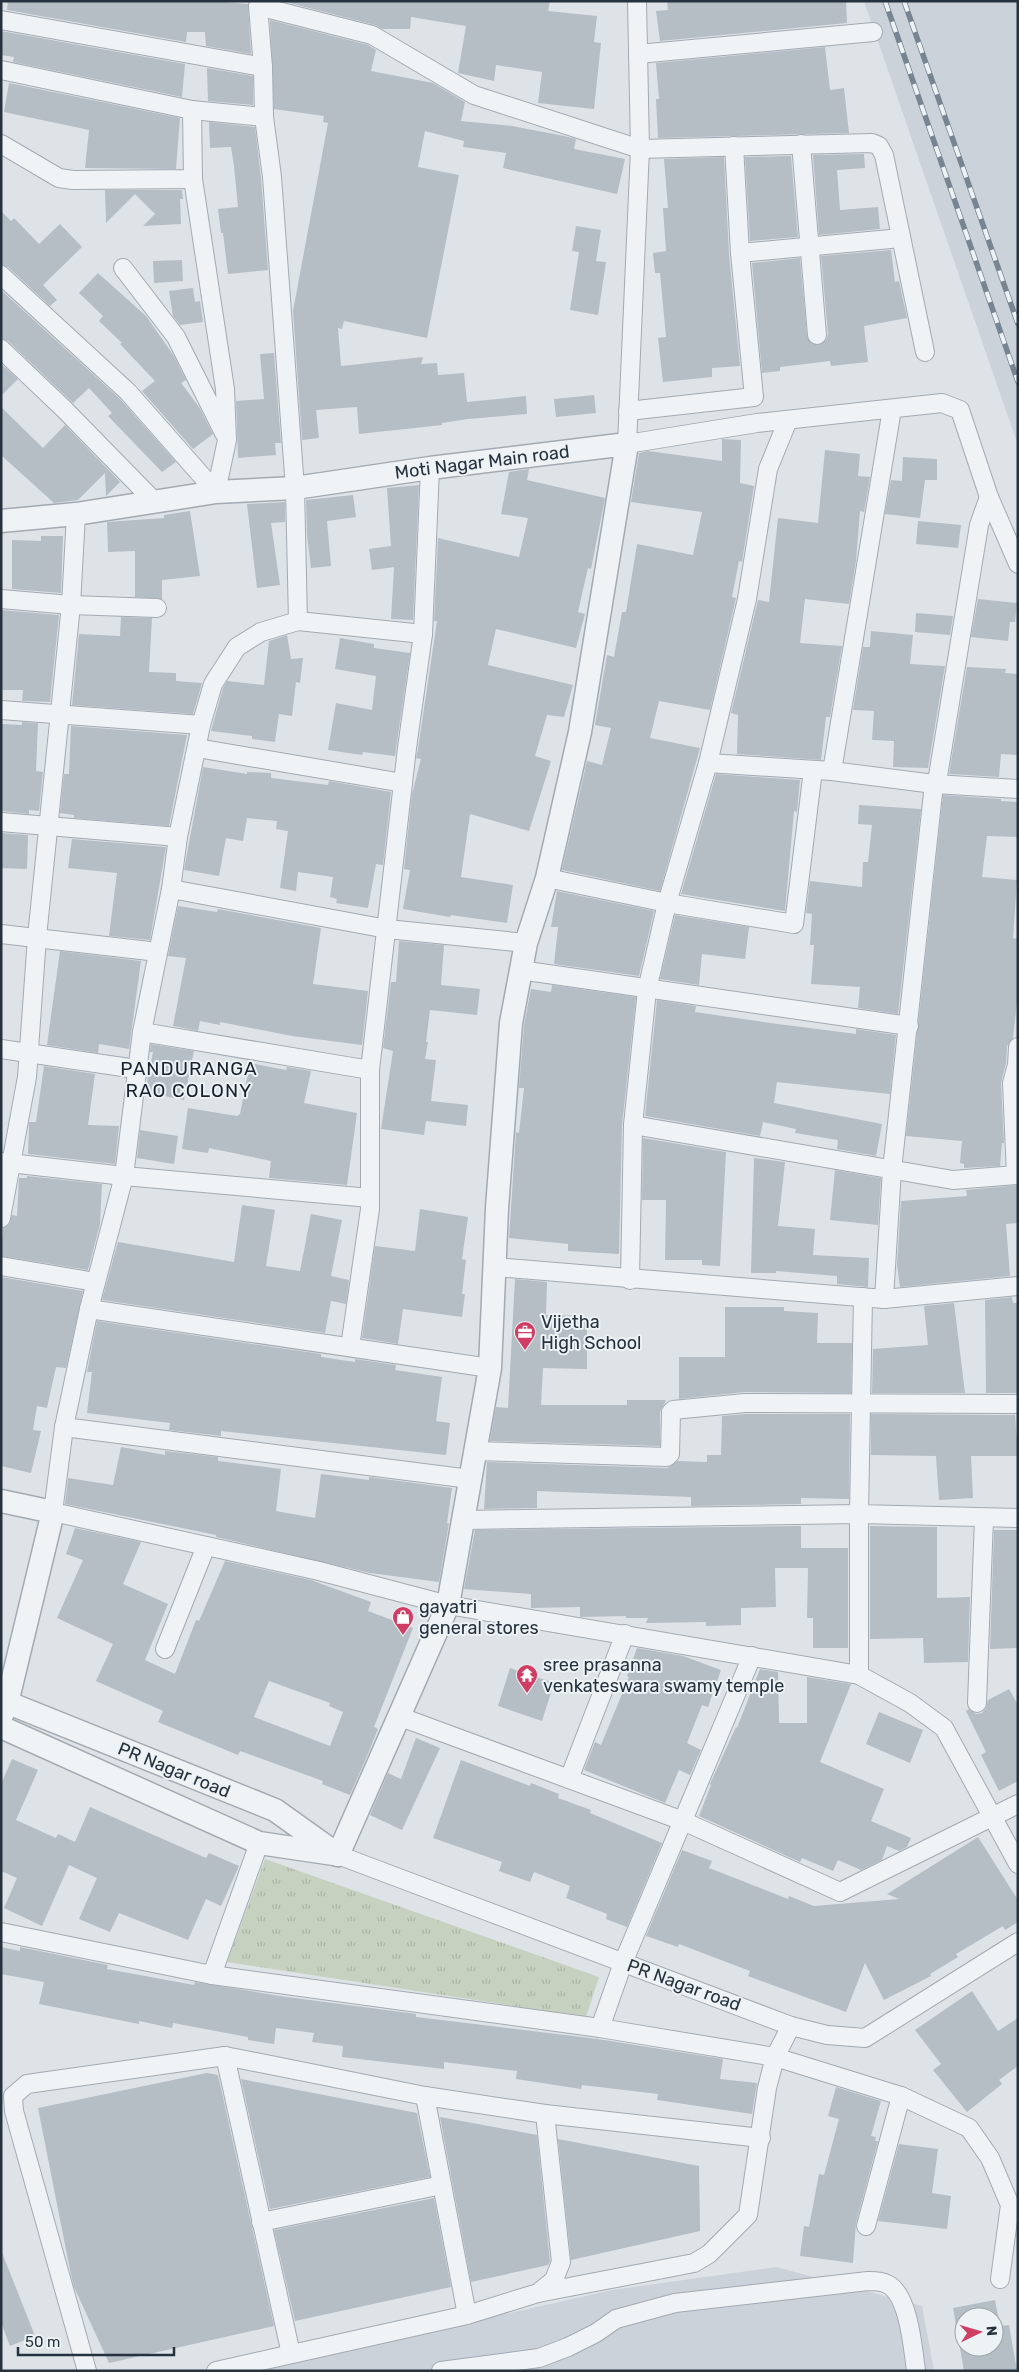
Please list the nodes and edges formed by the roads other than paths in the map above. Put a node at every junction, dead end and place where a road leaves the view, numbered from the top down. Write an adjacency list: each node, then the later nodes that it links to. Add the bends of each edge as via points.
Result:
1 (637, 1): 5 (street)
2 (258, 4): 6 (street); 13 (street, via 372,35 474,95)
3 (1, 20): 6 (street)
4 (873, 32): 5 (street)
5 (638, 54): 13 (street)
6 (263, 66): 9 (street)
7 (1, 70): 8 (street)
8 (192, 110): 9 (street); 14 (street)
9 (264, 117): 29 (street, via 272,177)
10 (1, 144): 14 (street, via 59,178)
11 (801, 144): 12 (street); 15 (street, via 861,142 879,146 884,155); 16 (street)
12 (734, 146): 13 (street); 17 (street)
13 (640, 149): 24 (street)
14 (193, 179): 26 (street, via 225,389)
15 (901, 238): 16 (street); 22 (street)
16 (809, 246): 17 (street); 20 (street)
17 (740, 253): 24 (street, via 754,397)
18 (123, 268): 26 (street, via 176,338)
19 (1, 275): 30 (street, via 128,392)
20 (817, 335)
21 (1, 349): 32 (street)
22 (925, 352)
23 (892, 409): 25 (street, Moti Nagar Main road); 31 (street, Moti Nagar Main road, via 942,403 960,410); 47 (street)
24 (628, 411): 27 (street)
25 (788, 420): 27 (street, Moti Nagar Main road); 45 (street, via 768,469 747,599)
26 (227, 440): 30 (street)
27 (626, 444): 28 (street, Moti Nagar Main road); 54 (street, via 580,732)
28 (430, 468): 29 (street, Moti Nagar Main road); 40 (street)
29 (295, 488): 30 (street, Moti Nagar Main road); 39 (street)
30 (216, 492): 32 (street, Moti Nagar Main road)
31 (989, 497): 35 (street); 49 (street, via 979,525 938,776)
32 (155, 502): 33 (street, Moti Nagar Main road)
33 (76, 514): 34 (street, Moti Nagar Main road); 37 (street)
34 (1, 521)
35 (1018, 564)
36 (1, 599): 37 (street)
37 (71, 605): 38 (street); 42 (street)
38 (156, 608)
39 (298, 622): 40 (street); 43 (street, via 261,632 236,647 213,684)
40 (423, 634): 48 (street)
41 (1, 710): 42 (street)
42 (59, 714): 43 (street); 52 (street)
43 (201, 725): 44 (street)
44 (196, 748): 48 (street); 53 (street)
45 (708, 763): 46 (street); 56 (street)
46 (813, 770): 47 (street); 56 (street, via 794,924)
47 (832, 770): 49 (street)
48 (403, 783): 57 (street)
49 (934, 784): 50 (street); 64 (street)
50 (1018, 789)
51 (1, 822): 52 (street)
52 (48, 826): 53 (street); 59 (street)
53 (178, 837): 55 (street)
54 (547, 878): 56 (street); 60 (street)
55 (171, 889): 57 (street); 61 (street)
56 (667, 903): 63 (street)
57 (386, 928): 60 (street); 70 (street)
58 (1, 934): 59 (street)
59 (37, 937): 61 (street); 68 (street)
60 (526, 943): 62 (street)
61 (158, 952): 65 (street)
62 (520, 970): 63 (street); 79 (street, via 511,1023)
63 (647, 990): 64 (street); 71 (street)
64 (909, 1026): 73 (street)
65 (142, 1032): 69 (street); 70 (street)
66 (1018, 1047): 74 (street, via 1012,1083)
67 (1, 1049): 68 (street)
68 (29, 1053): 69 (street); 72 (street, via 27,1077)
69 (136, 1070): 75 (street)
70 (370, 1070): 76 (street)
71 (634, 1125): 73 (street); 80 (street)
72 (6, 1163): 75 (street); 77 (street)
73 (892, 1170): 74 (street, via 954,1180); 84 (street)
74 (1017, 1175)
75 (124, 1176): 76 (street); 81 (street)
76 (370, 1198): 86 (street)
77 (1, 1218)
78 (1, 1266): 81 (street)
79 (495, 1267): 80 (street); 87 (street)
80 (630, 1280): 83 (street)
81 (95, 1282): 85 (street)
82 (1018, 1286): 84 (street)
83 (863, 1297): 84 (street); 88 (street)
84 (884, 1299)
85 (89, 1309): 86 (street); 90 (street)
86 (350, 1347): 87 (street)
87 (490, 1368): 91 (street)
88 (862, 1403): 89 (street); 91 (street, via 745,1402 673,1410 670,1454 667,1457); 95 (street)
89 (1018, 1404)
90 (64, 1427): 92 (street); 94 (street)
91 (475, 1452): 92 (street)
92 (470, 1478): 98 (street)
93 (1, 1501): 94 (street)
94 (53, 1512): 99 (street); 106 (street)
95 (859, 1514): 96 (street); 98 (street); 104 (street)
96 (984, 1518): 97 (street); 105 (street)
97 (1018, 1518)
98 (463, 1520): 100 (street)
99 (206, 1546): 100 (street); 102 (street)
100 (448, 1605): 101 (street); 107 (street)
101 (625, 1634): 103 (street); 109 (street)
102 (165, 1649)
103 (752, 1656): 104 (street); 112 (street)
104 (859, 1675): 111 (street, via 910,1703 944,1728)
105 (977, 1703)
106 (3, 1707): 114 (street, PR Nagar road, via 275,1810)
107 (398, 1716): 109 (street); 114 (street)
108 (1, 1727): 113 (street, PR Nagar road)
109 (569, 1779): 112 (street)
110 (1018, 1804): 111 (street)
111 (992, 1819): 112 (street, via 840,1892); 115 (street)
112 (683, 1821): 118 (street)
113 (259, 1843): 114 (street, PR Nagar road); 119 (street)
114 (338, 1855): 118 (street, PR Nagar road)
115 (1018, 1864)
116 (1, 1932): 119 (street)
117 (1018, 1942): 120 (street, PR Nagar road, via 865,2038 827,2035)
118 (622, 1962): 120 (street, PR Nagar road); 121 (street)
119 (212, 1974): 121 (street)
120 (791, 2026): 123 (street)
121 (600, 2028): 123 (street)
122 (225, 2056): 124 (street); 130 (street); 137 (street, via 27,2084 13,2096 14,2111)
123 (774, 2057): 125 (street); 127 (street)
124 (425, 2096): 126 (street); 128 (street)
125 (901, 2096): 129 (street, via 969,2128 990,2158); 131 (street)
126 (545, 2114): 127 (street); 133 (street, via 561,2262 554,2280)
127 (761, 2138): 133 (street, via 748,2215 709,2254 694,2263)
128 (442, 2185): 130 (street); 134 (street)
129 (1014, 2207): 132 (street)
130 (261, 2222): 135 (street)
131 (866, 2226)
132 (1000, 2279)
133 (538, 2293): 134 (street)
134 (467, 2315): 135 (street)
135 (291, 2354): 138 (street)
136 (540, 2364): 139 (street); 140 (street, via 616,2319 675,2303 868,2280 887,2284 897,2293 910,2326)
137 (87, 2371)
138 (216, 2371)
139 (441, 2371)
140 (916, 2371)

